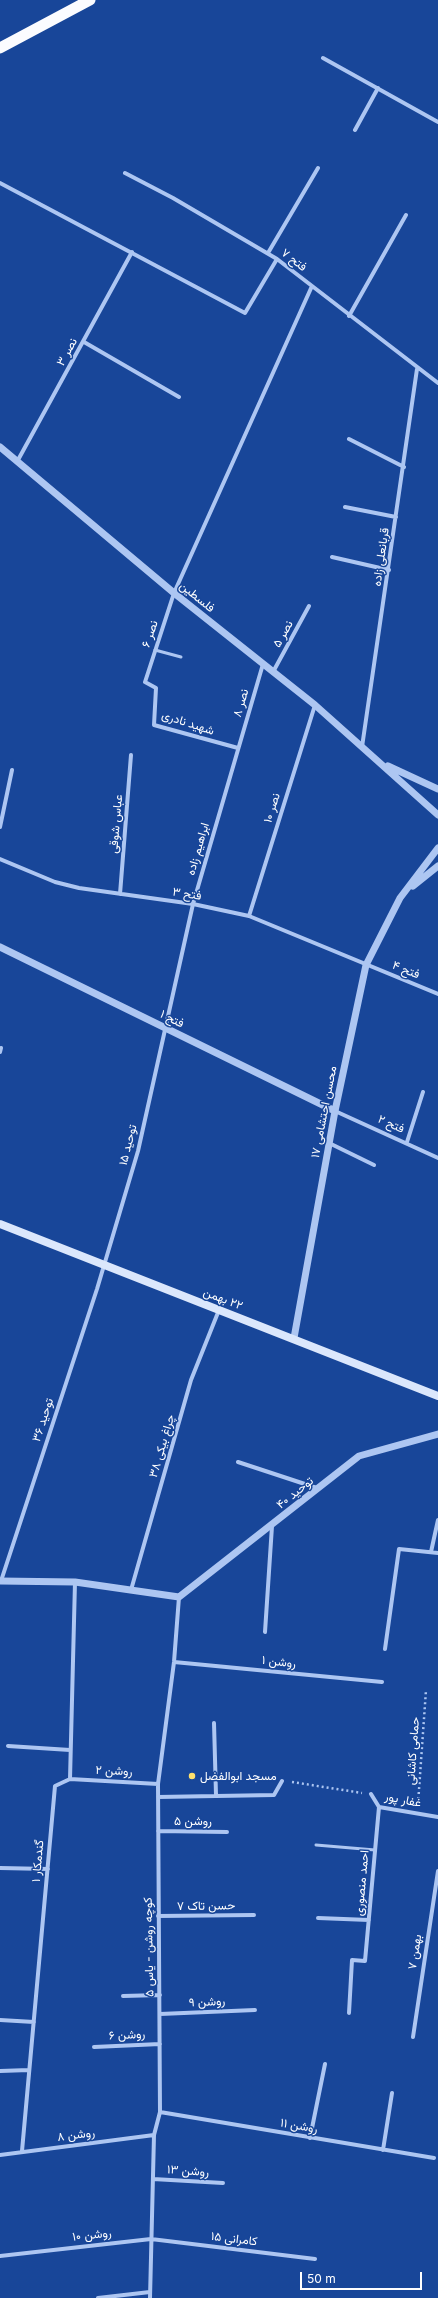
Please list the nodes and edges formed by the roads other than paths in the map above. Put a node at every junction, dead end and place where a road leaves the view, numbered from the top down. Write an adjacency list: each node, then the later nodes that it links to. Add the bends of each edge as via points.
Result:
1 (90, 0): 2 (highway)
2 (0, 48)
3 (323, 58): 4 (street)
4 (378, 88): 5 (street); 6 (street)
5 (438, 122)
6 (355, 130)
7 (318, 168): 12 (street)
8 (125, 173): 12 (street, فتح ۷)
9 (0, 183): 11 (street)
10 (406, 215): 15 (street)
11 (132, 252): 13 (street, via 245,313); 16 (street, نصر ۳)
12 (268, 254): 13 (street, فتح ۷)
13 (277, 259): 14 (street, فتح ۷)
14 (312, 286): 15 (street, فتح ۷); 28 (street, نصر ۶)
15 (349, 316): 17 (street, فتح ۷)
16 (84, 342): 19 (street); 22 (street, نصر ۳)
17 (417, 369): 18 (street, فتح ۷); 23 (street, قربانعلی زاده)
18 (438, 383)
19 (179, 397)
20 (349, 439): 23 (street)
21 (0, 447): 22 (street, فلسطین)
22 (18, 460): 28 (street, فلسطین)
23 (404, 468): 25 (street, قربانعلی زاده)
24 (345, 507): 25 (street)
25 (396, 517): 27 (street, قربانعلی زاده)
26 (332, 557): 27 (street)
27 (389, 570): 36 (street, قربانعلی زاده)
28 (174, 593): 30 (street, نصر ۶); 32 (street, فلسطین)
29 (310, 606): 33 (street, نصر ۵)
30 (155, 650): 31 (lane); 34 (street, نصر ۶)
31 (181, 657)
32 (263, 664): 33 (street, فلسطین); 37 (street, نصر ۸)
33 (273, 672): 35 (street, فلسطین)
34 (145, 682): 37 (street, شهید نادری, via 156,688 154,725)
35 (315, 705): 36 (street, فلسطین); 50 (street, نصر ۱۰)
36 (362, 747): 39 (street, فلسطین)
37 (238, 748): 49 (street, ابراهیم زاده)
38 (131, 755): 47 (street, عباس شوقی)
39 (381, 762): 41 (street); 42 (street)
40 (12, 770): 43 (street)
41 (438, 789)
42 (438, 814)
43 (0, 827)
44 (438, 848): 48 (street, محسن احتشامی ۱۷)
45 (0, 859): 47 (street, فتح ۳, via 55,882)
46 (438, 866): 48 (street, محسن احتشامی ۱۷)
47 (120, 894): 49 (street, فتح ۳)
48 (400, 898): 52 (street, محسن احتشامی ۱۷)
49 (193, 904): 50 (street, فتح ۳); 54 (street, ابراهیم زاده)
50 (249, 916): 52 (street, فتح ۳)
51 (0, 947): 54 (street, فتح ۱)
52 (366, 965): 53 (street, فتح ۴); 56 (street, محسن احتشامی ۱۷)
53 (438, 994)
54 (166, 1028): 56 (street, فتح ۱); 62 (street, توحید ۱۵, via 138,1151)
55 (423, 1092): 57 (street)
56 (335, 1111): 57 (street, فتح ۲); 58 (street, محسن احتشامی ۱۷)
57 (406, 1142): 59 (street, فتح ۲)
58 (329, 1144): 60 (street); 64 (street, محسن احتشامی ۱۷)
59 (438, 1158)
60 (374, 1165)
61 (0, 1224): 62 (main road, ٢٢ بهمن)
62 (105, 1265): 63 (main road, ٢٢ بهمن); 73 (street, توحید ۳۶)
63 (220, 1310): 64 (main road, ٢٢ بهمن); 75 (street, چراغ بیکی ۳۸, via 191,1380)
64 (294, 1338): 65 (main road, ٢٢ بهمن)
65 (438, 1396)
66 (438, 1434): 68 (street, توحید ۴۰, via 359,1456)
67 (238, 1462): 68 (street)
68 (318, 1489): 70 (street, توحید ۴۰)
69 (438, 1520): 71 (street)
70 (272, 1526): 76 (street, توحید ۴۰); 77 (street)
71 (431, 1552): 72 (street); 78 (street, via 399,1549)
72 (438, 1553)
73 (0, 1580): 74 (street)
74 (75, 1582): 75 (street); 83 (street)
75 (131, 1590): 76 (street)
76 (179, 1597): 79 (street, کوچه روشن - یاس ۵)
77 (265, 1632)
78 (386, 1649)
79 (174, 1662): 80 (street, روشن ۱); 86 (street, کوچه روشن - یاس ۵)
80 (382, 1682)
81 (214, 1723): 88 (street)
82 (8, 1746): 83 (street)
83 (70, 1750): 84 (street)
84 (70, 1779): 86 (street, روشن ۲); 97 (street, گندمکار ۱, via 55,1786)
85 (282, 1781): 88 (street, via 274,1795)
86 (158, 1784): 89 (street, کوچه روشن - یاس ۵)
87 (371, 1794): 90 (street, غفار پور)
88 (216, 1795): 89 (street)
89 (158, 1797): 92 (street, کوچه روشن - یاس ۵)
90 (379, 1807): 91 (street, غفار پور); 95 (street, احمد منصوری)
91 (438, 1817)
92 (158, 1831): 93 (street, روشن ۵); 100 (street, کوچه روشن - یاس ۵)
93 (227, 1832)
94 (316, 1845): 95 (lane)
95 (375, 1850): 102 (street, احمد منصوری)
96 (0, 1868): 97 (street)
97 (48, 1870): 109 (street, گندمکار ۱)
98 (438, 1871): 110 (street, بهمن ۷)
99 (254, 1915): 100 (street, حسن تاک ۷)
100 (158, 1916): 103 (street, کوچه روشن - یاس ۵)
101 (318, 1918): 102 (street)
102 (369, 1920): 106 (street, احمد منصوری, via 365,1961 352,1960)
103 (160, 1995): 104 (street); 107 (street, کوچه روشن - یاس ۵)
104 (123, 1996)
105 (255, 2010): 107 (street, روشن ۹)
106 (349, 2013)
107 (160, 2014): 111 (street, کوچه روشن - یاس ۵)
108 (0, 2020): 109 (street)
109 (34, 2022): 114 (street, گندمکار ۱)
110 (413, 2037)
111 (160, 2044): 112 (street, روشن ۶); 117 (street, کوچه روشن - یاس ۵)
112 (94, 2047)
113 (325, 2064): 119 (street)
114 (29, 2070): 115 (street); 121 (street, گندمکار ۱)
115 (0, 2071)
116 (392, 2093): 120 (street)
117 (160, 2112): 118 (street, کوچه روشن - یاس ۵); 119 (street, روشن ۱۱)
118 (154, 2135): 121 (street, روشن ۸); 124 (street, کوچه روشن - یاس ۵)
119 (310, 2138): 120 (street, روشن ۱۱)
120 (383, 2150): 123 (street, روشن ۱۱)
121 (22, 2151): 122 (street, روشن ۸)
122 (0, 2155)
123 (434, 2158)
124 (153, 2179): 125 (street, روشن ۱۳); 126 (street, کوچه روشن - یاس ۵)
125 (223, 2183)
126 (151, 2239): 127 (street, روشن ۱۰); 128 (street, کامرانی ۱۵); 129 (street, کوچه روشن - یاس ۵)
127 (0, 2256)
128 (315, 2260)
129 (150, 2292): 130 (street); 131 (street, کوچه روشن - یاس ۵)
130 (98, 2298)
131 (150, 2298)

